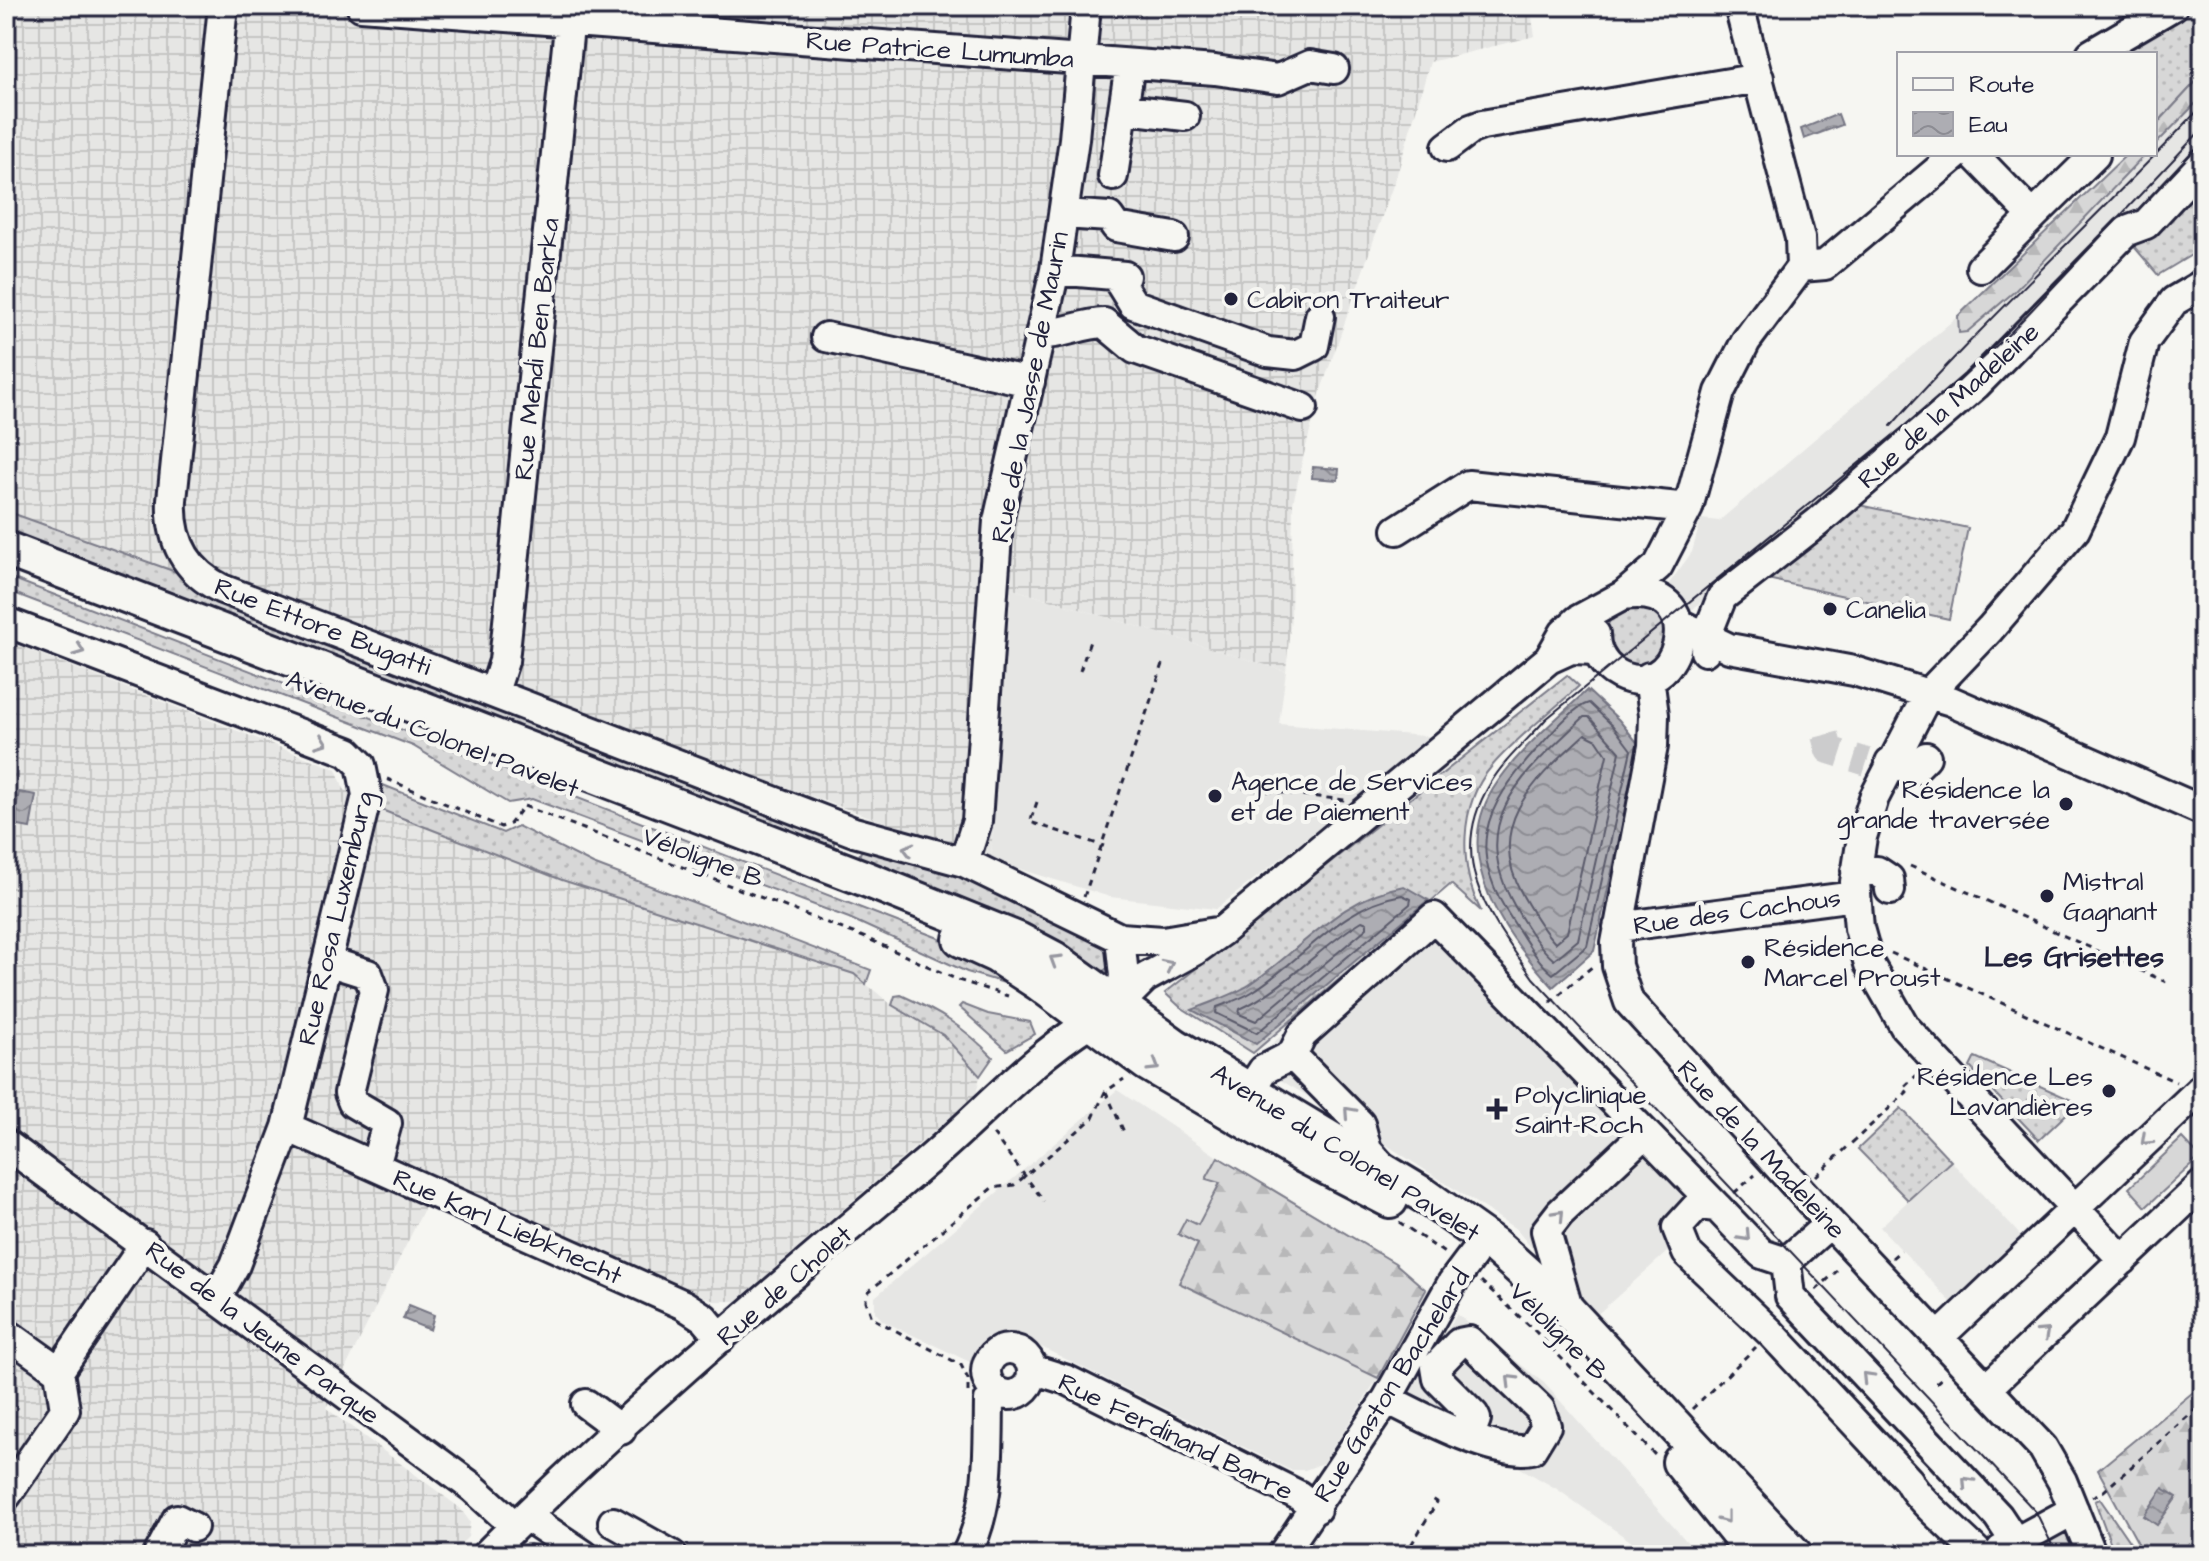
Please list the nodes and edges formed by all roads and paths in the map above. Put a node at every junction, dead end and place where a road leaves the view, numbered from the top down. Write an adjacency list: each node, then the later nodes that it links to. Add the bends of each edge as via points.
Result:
1 (223, 6): 49 (street, Rue Ettore Bugatti, via 172,500 175,536 187,562 209,583)
2 (361, 6): 6 (street, Rue Patrice Lumumba)
3 (1086, 6): 8 (street, Rue de la Jasse de Maurin)
4 (1739, 6): 11 (street)
5 (2173, 6): 7 (street)
6 (570, 14): 8 (street, Rue Patrice Lumumba); 49 (street, Rue Mehdi Ben Barka, via 505,647)
7 (2094, 52)
8 (1082, 60): 9 (street, Rue Patrice Lumumba); 20 (street, Rue de la Jasse de Maurin)
9 (1130, 64): 10 (street, Rue Patrice Lumumba, via 1278,79 1310,65); 12 (street)
10 (1334, 69)
11 (1759, 78): 14 (street, via 1482,125); 23 (street, via 1800,238)
12 (1126, 109): 13 (street); 19 (street)
13 (1185, 116)
14 (1447, 147)
15 (1955, 156): 23 (street, via 1825,265)
16 (1975, 156): 21 (street)
17 (2094, 156): 21 (street)
18 (2203, 163): 42 (street, Rue de la Madeleine, via 2146,224 2127,231 1976,385 1722,597)
19 (1113, 176)
20 (1064, 214): 22 (street, via 1109,217 1116,227); 25 (street, Rue de la Jasse de Maurin)
21 (2033, 216): 24 (street)
22 (1174, 237)
23 (1801, 267): 32 (street, via 1746,341 1720,392)
24 (1981, 268)
25 (1055, 270): 27 (street, via 1120,276 1133,304 1268,352 1296,355 1314,346); 28 (street, Rue de la Jasse de Maurin)
26 (2203, 284): 50 (street, via 2174,301 2144,342 2120,437 2075,530)
27 (1320, 316)
28 (1042, 334): 30 (street, Rue de la Jasse de Maurin); 31 (street, via 1104,323 1135,349)
29 (826, 337): 30 (street)
30 (1030, 382): 60 (street, Rue de la Jasse de Maurin, via 998,521 977,821)
31 (1303, 408)
32 (1688, 508): 33 (street, via 1468,485); 35 (street)
33 (1397, 530)
34 (6, 549): 62 (main road, Avenue du Colonel Pavelet)
35 (1658, 566): 37 (street); 38 (street)
36 (6, 567): 65 (main road, Avenue du Colonel Pavelet)
37 (1616, 600): 38 (street, via 1649,595); 43 (street, via 1596,625); 45 (street, via 1578,620)
38 (1661, 600): 40 (street)
39 (6, 622): 71 (street, Rue Rosa Luxemburg, one-way to 71, via 357,758 367,795)
40 (1678, 623): 42 (street); 44 (street)
41 (1090, 641): 47 (path)
42 (1713, 645): 44 (street); 50 (street, via 1854,671)
43 (1597, 650): 45 (street, via 1571,649); 48 (street, via 1618,674)
44 (1675, 656): 48 (street)
45 (1549, 659): 56 (street)
46 (1163, 664): 59 (path)
47 (1080, 671)
48 (1649, 677): 67 (street, Rue de la Madeleine, via 1653,746)
49 (494, 692): 58 (street, Rue Ettore Bugatti)
50 (1928, 694): 52 (street); 57 (street)
51 (1926, 757): 52 (street, via 1913,770)
52 (1881, 764): 63 (street)
53 (382, 778): 73 (path, Véloligne B, via 501,827 524,806 866,938 958,980)
54 (1231, 787): 56 (path, via 1342,799)
55 (1037, 802): 59 (path, via 1030,822)
56 (1364, 813): 68 (street)
57 (2197, 816)
58 (854, 832): 60 (street, Rue Ettore Bugatti, one-way to 58); 62 (street)
59 (1104, 846): 66 (path)
60 (964, 862): 66 (street, Rue Ettore Bugatti)
61 (1900, 862): 72 (path)
62 (836, 867): 65 (main road, Avenue du Colonel Pavelet); 74 (main road, Avenue du Colonel Pavelet, one-way to 62, via 1018,940)
63 (1856, 883): 64 (street, via 1883,874); 67 (street, Rue des Cachous); 70 (street)
64 (1890, 890)
65 (862, 898): 75 (main road, Avenue du Colonel Pavelet, via 996,955)
66 (1074, 914): 69 (street, Rue Ettore Bugatti)
67 (1618, 927): 92 (street, Rue de la Madeleine, via 1617,966 1638,1015)
68 (1222, 931): 69 (street, via 1163,941); 74 (street, one-way to 68, via 1145,978)
69 (1120, 938): 74 (street, via 1124,976)
70 (1863, 948): 77 (street, via 1888,1002); 79 (path)
71 (330, 951): 83 (street, Rue Rosa Luxemburg); 87 (street, via 368,974 374,990 349,1093 353,1103 387,1123)
72 (2166, 982)
73 (1020, 999)
74 (1118, 1005): 75 (main road); 80 (main road, Avenue du Colonel Pavelet)
75 (1089, 1023): 82 (street, Rue de Cholet, via 1050,1047); 99 (main road, Avenue du Colonel Pavelet, one-way to 99, via 1147,1063 1410,1212)
76 (1292, 1055): 80 (street, via 1263,1070); 85 (street, via 1302,1035 1434,917); 89 (street, one-way to 76, via 1367,1150 1360,1124)
77 (1923, 1056): 92 (path, via 1903,1088 1907,1092 1813,1178 1817,1185); 95 (street)
78 (1131, 1074): 81 (path)
79 (2192, 1086): 95 (street, one-way to 95)
80 (1250, 1090): 89 (main road, Avenue du Colonel Pavelet)
81 (1105, 1092): 84 (path); 90 (path, via 1093,1118)
82 (978, 1114): 90 (path); 106 (street, Rue de Cholet)
83 (287, 1127): 87 (street, Rue Karl Liebknecht); 102 (street, Rue Rosa Luxemburg, via 235,1265)
84 (1124, 1132)
85 (1645, 1133): 94 (street); 103 (street, one-way to 85, via 1546,1231)
86 (6, 1144): 98 (street, Rue de la Jeune Parque)
87 (375, 1166): 106 (street, Rue Karl Liebknecht, via 684,1305)
88 (1762, 1169): 94 (path)
89 (1390, 1175): 103 (main road, Avenue du Colonel Pavelet, via 1493,1244)
90 (1025, 1176): 93 (path); 108 (path, via 1014,1185 992,1188 867,1293 869,1313 878,1324 961,1365)
91 (2203, 1184): 101 (street)
92 (1806, 1196): 97 (street, Rue de la Madeleine)
93 (1044, 1201)
94 (1717, 1207): 100 (street, one-way to 100, via 1762,1254); 133 (street, via 1698,1205 1685,1215 1677,1228 1687,1253)
95 (2074, 1208): 101 (street); 104 (street)
96 (1395, 1220): 99 (path, Véloligne B)
97 (1830, 1223): 100 (street); 104 (street, Rue de la Madeleine)
98 (145, 1244): 102 (street, Rue de la Jeune Parque); 107 (street)
99 (1468, 1261): 110 (street, Rue Gaston Bachelard); 115 (path, Véloligne B); 131 (main road, Avenue du Colonel Pavelet, one-way to 131, via 1516,1291 1652,1431)
100 (1786, 1262): 123 (street, one-way to 100, via 1912,1422 1798,1307 1787,1287)
101 (2113, 1272): 109 (street, one-way to 101)
102 (217, 1297): 120 (street, Rue de la Jeune Parque)
103 (1569, 1312): 132 (main road, Avenue du Colonel Pavelet)
104 (1940, 1336): 109 (street, Rue de la Madeleine)
105 (7, 1337): 107 (street)
106 (721, 1338): 113 (street, Rue de Cholet)
107 (59, 1371): 116 (street, via 65,1410)
108 (968, 1379)
109 (1988, 1387): 118 (street, Rue de la Madeleine)
110 (1387, 1399): 114 (street); 119 (street, Rue Gaston Bachelard)
111 (2203, 1403): 118 (path, via 2104,1491)
112 (586, 1404): 113 (street)
113 (621, 1430): 120 (street, Rue de Cholet)
114 (1470, 1435): 114 (street, one-way to 114, via 1519,1452 1539,1443 1546,1426 1540,1409 1475,1345 1463,1341 1438,1363 1436,1373 1474,1415)
115 (1656, 1456)
116 (6, 1496)
117 (1431, 1498): 130 (path, via 1437,1502)
118 (2083, 1503): 123 (street); 134 (street, Rue de la Madeleine)
119 (1316, 1509): 128 (street, Rue Ferdinand Barre, via 1298,1495 1067,1380 1032,1369 1020,1352 1000,1352 987,1370 996,1391 989,1401 987,1488 981,1522); 129 (street, Rue Gaston Bachelard)
120 (520, 1521): 125 (street, Rue de Cholet); 126 (street, Rue de la Jeune Parque)
121 (613, 1522): 127 (street)
122 (193, 1527): 124 (street, via 177,1519)
123 (2021, 1548): 133 (street)
124 (158, 1555)
125 (486, 1555)
126 (584, 1555)
127 (672, 1555)
128 (966, 1555)
129 (1282, 1555)
130 (1405, 1555)
131 (1755, 1555)
132 (1795, 1555)
133 (1982, 1555)
134 (2092, 1555)

